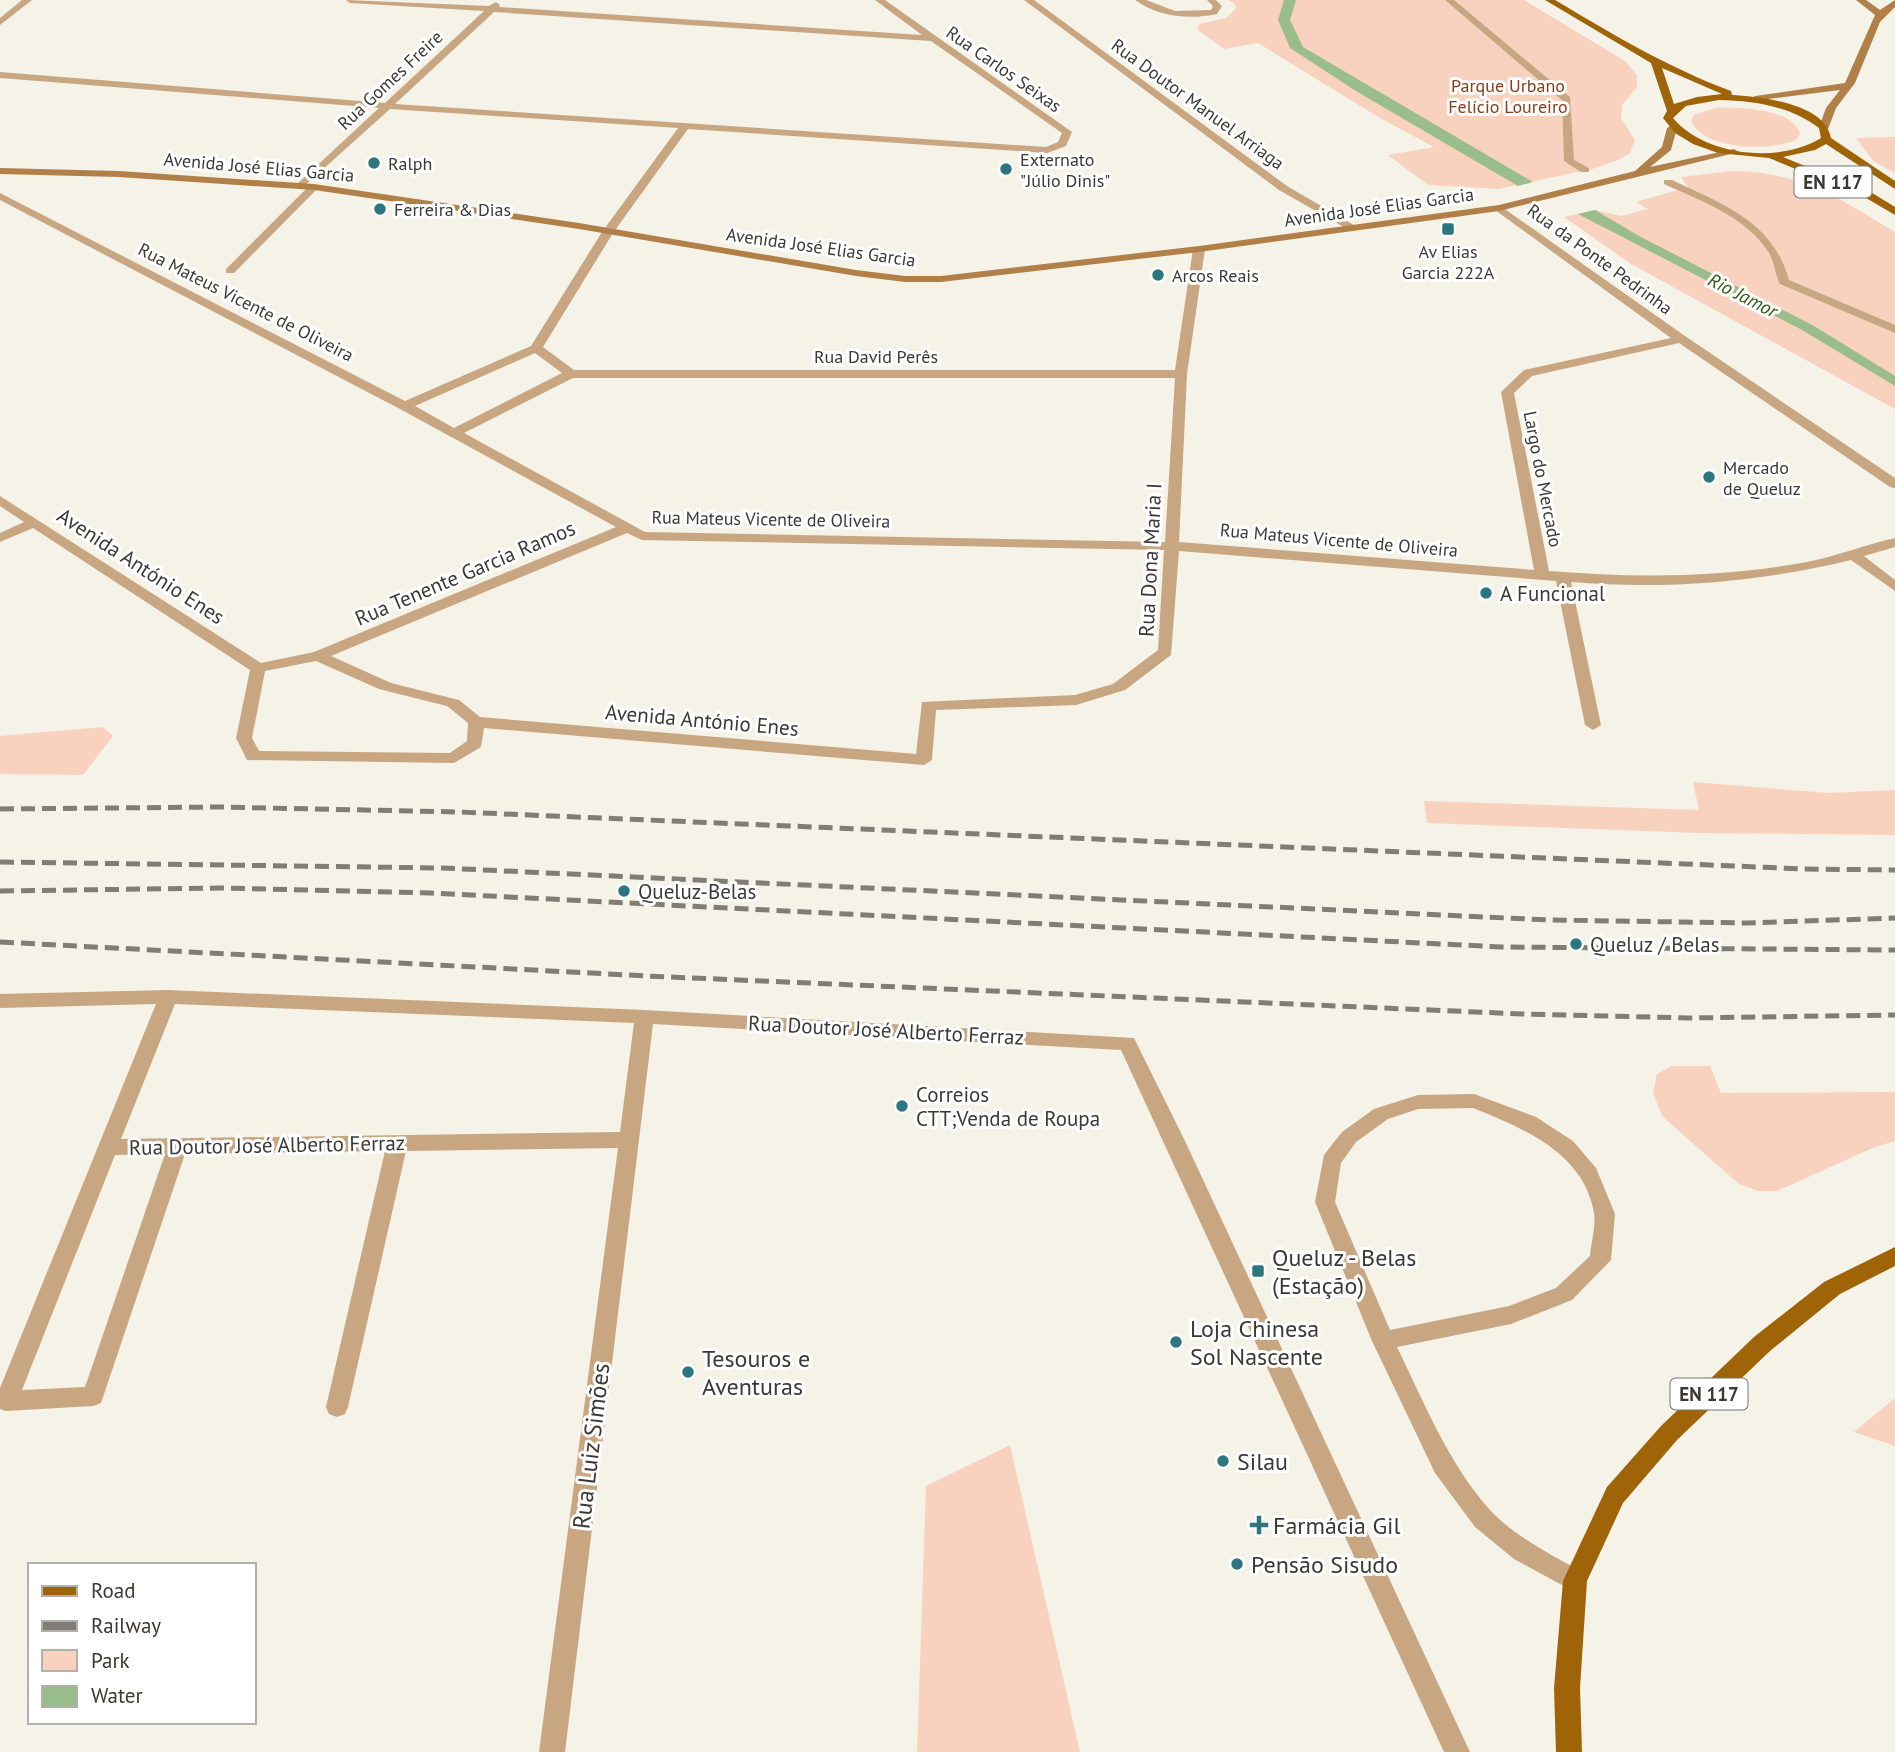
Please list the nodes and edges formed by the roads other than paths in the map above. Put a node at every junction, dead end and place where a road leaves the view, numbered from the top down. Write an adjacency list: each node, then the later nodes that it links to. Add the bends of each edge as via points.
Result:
1 (28, 0): 14 (street)
2 (350, 0): 12 (street)
3 (502, 0): 12 (street, Rua Gomes Freire)
4 (879, 0): 15 (street, Rua Carlos Seixas)
5 (1028, 0): 39 (street, Rua Doutor Manuel Arriaga, via 1283,188)
6 (1139, 0): 7 (street, via 1167,13 1193,16 1214,12 1218,6)
7 (1211, 0)
8 (1450, 0): 29 (street, via 1567,99 1569,162)
9 (1549, 0): 16 (main road)
10 (1860, 0): 13 (street)
11 (1895, 3): 13 (street)
12 (491, 10): 15 (street); 21 (street, Rua Gomes Freire)
13 (1880, 13): 18 (street)
14 (0, 22)
15 (933, 38): 23 (street, Rua Carlos Seixas, via 1067,132 1062,144 1047,150)
16 (1655, 62): 19 (main road); 22 (main road)
17 (0, 75): 21 (street)
18 (1846, 86): 20 (street); 24 (street, via 1830,107)
19 (1742, 98): 20 (main road); 22 (main road, via 1698,99)
20 (1755, 99): 24 (main road, via 1798,110)
21 (387, 106): 23 (street); 33 (street, Rua Gomes Freire)
22 (1671, 110): 25 (main road)
23 (685, 126): 40 (street)
24 (1824, 127): 26 (main road, EN 117)
25 (1672, 128): 27 (main road, EN 117, via 1686,138); 31 (street, Avenida José Elias Garcia, via 1667,148)
26 (1826, 139): 28 (main road, EN 117, via 1807,151); 34 (main road, EN 117)
27 (1734, 152): 28 (main road, EN 117); 31 (street, Avenida José Elias Garcia)
28 (1770, 155): 38 (main road, EN 117, via 1870,196)
29 (1585, 170)
30 (0, 171): 33 (street, Avenida José Elias Garcia)
31 (1634, 174): 37 (street, Avenida José Elias Garcia)
32 (1668, 182): 43 (street, via 1734,214 1757,233 1775,252 1784,282)
33 (301, 186): 35 (street, Avenida José Elias Garcia)
34 (1895, 186)
35 (314, 187): 40 (street, Avenida José Elias Garcia); 42 (street)
36 (0, 196): 48 (street, Rua Mateus Vicente de Oliveira)
37 (1499, 208): 39 (street, Avenida José Elias Garcia); 44 (street, Rua da Ponte Pedrinha)
38 (1895, 212)
39 (1353, 228): 41 (street, Avenida José Elias Garcia)
40 (608, 232): 41 (street, Avenida José Elias Garcia, via 905,279 973,276); 45 (street)
41 (1199, 249): 47 (street, Rua Dona Maria I)
42 (230, 271)
43 (1895, 328)
44 (1681, 338): 50 (street); 58 (street, Largo do Mercado, via 1528,373 1507,392)
45 (536, 348): 46 (street); 48 (street)
46 (571, 374): 47 (street, Rua David Perês); 49 (street)
47 (1181, 374): 56 (street, Rua Dona Maria I)
48 (405, 406): 49 (street, Rua Mateus Vicente de Oliveira)
49 (454, 433): 53 (street, Rua Mateus Vicente de Oliveira)
50 (1895, 484)
51 (0, 500): 52 (street, Avenida António Enes)
52 (34, 522): 54 (street); 62 (street, Avenida António Enes)
53 (627, 528): 56 (street, Rua Mateus Vicente de Oliveira, via 642,536); 61 (street, Rua Tenente Garcia Ramos)
54 (0, 538)
55 (1895, 542): 57 (street, Largo do Mercado)
56 (1170, 546): 58 (street, Rua Mateus Vicente de Oliveira); 65 (street, Rua Dona Maria I, via 1166,652 1119,687 1076,700 928,705)
57 (1855, 556): 59 (street, Largo do Mercado, via 1693,581); 60 (street)
58 (1542, 575): 59 (street, Largo do Mercado)
59 (1563, 577): 64 (street)
60 (1895, 587)
61 (318, 656): 62 (street); 63 (street, via 385,686 453,703)
62 (258, 668): 63 (street, via 244,738 253,756 454,758 475,743)
63 (476, 722): 65 (street, Avenida António Enes)
64 (1593, 725)
65 (924, 760)
66 (168, 997): 67 (street); 68 (street, Rua Doutor José Alberto Ferraz); 72 (street, Rua Doutor José Alberto Ferraz)
67 (0, 1001)
68 (645, 1017): 69 (street, Rua Luiz Simões); 78 (street, Rua Doutor José Alberto Ferraz, via 1127,1043)
69 (630, 1140): 70 (street, Rua Doutor José Alberto Ferraz); 77 (street, Rua Luiz Simões)
70 (397, 1144): 71 (street, Rua Doutor José Alberto Ferraz); 75 (street)
71 (178, 1145): 72 (street, Rua Doutor José Alberto Ferraz); 72 (street, via 93,1396 6,1401)
72 (108, 1147)
73 (1895, 1256): 76 (main road, EN 117, via 1832,1288 1762,1344 1669,1433 1615,1495)
74 (1383, 1341): 74 (street, via 1511,1315 1564,1294 1600,1260 1605,1214 1589,1174 1566,1147 1530,1122 1474,1101 1418,1102 1381,1114 1349,1137 1331,1161 1325,1202); 76 (street, via 1443,1466 1483,1519 1523,1551)
75 (337, 1407)
76 (1575, 1581): 79 (main road, EN 117, via 1567,1688)
77 (552, 1752)
78 (1457, 1752)
79 (1569, 1752)

